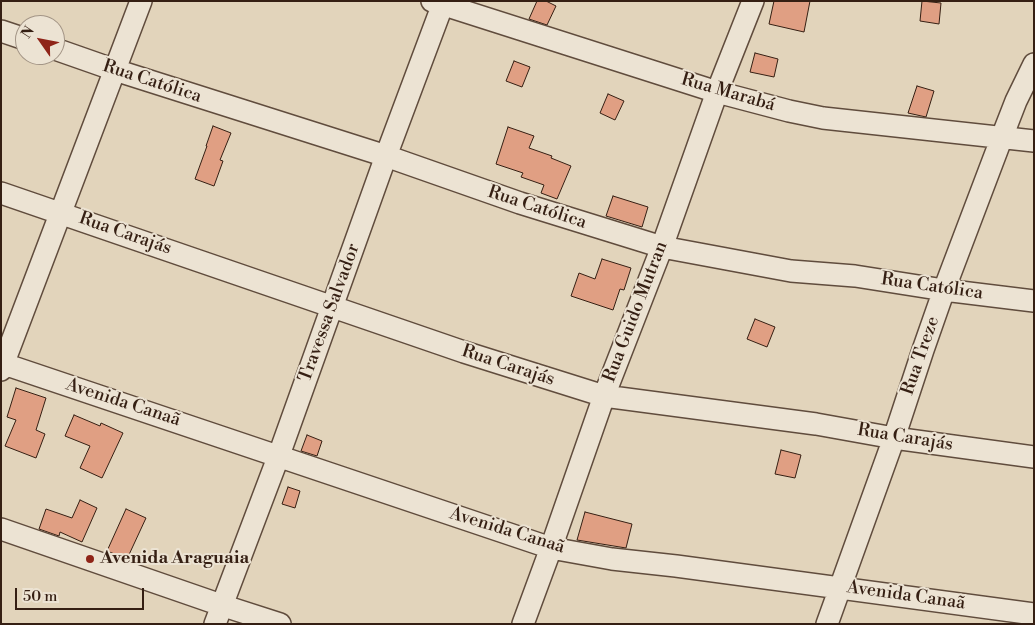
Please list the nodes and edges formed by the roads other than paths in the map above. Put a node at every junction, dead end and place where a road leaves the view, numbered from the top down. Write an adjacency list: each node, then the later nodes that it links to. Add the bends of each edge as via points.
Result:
1 (141, 1): 8 (street)
2 (753, 1): 9 (street, Rua Guido Mutran)
3 (439, 2): 9 (street, Rua Marabá); 12 (street, Travessa Salvador)
4 (1, 31): 5 (street)
5 (15, 36)
6 (65, 52): 8 (street, Rua Católica)
7 (1034, 64): 10 (street, Rua Treze)
8 (115, 70): 12 (street, Rua Católica); 14 (street)
9 (717, 92): 10 (street, Rua Marabá, via 823,118); 15 (street, Rua Guido Mutran)
10 (1002, 137): 11 (street, Rua Marabá); 16 (street, Rua Treze)
11 (1034, 141)
12 (386, 156): 15 (street, Rua Católica, via 520,203); 18 (street, Travessa Salvador)
13 (1, 192): 14 (street, Rua Carajás)
14 (61, 212): 18 (street, Rua Carajás); 19 (street)
15 (662, 247): 16 (street, Rua Católica, via 791,272 855,276); 20 (street, Rua Guido Mutran)
16 (944, 290): 17 (street, Rua Católica); 21 (street, Rua Treze)
17 (1034, 301)
18 (333, 306): 20 (street, Rua Carajás); 22 (street, Travessa Salvador)
19 (2, 366): 22 (street, Avenida Canaã)
20 (604, 396): 21 (street, Rua Carajás, via 816,424); 25 (street, Rua Guido Mutran)
21 (894, 438): 23 (street, Rua Carajás); 26 (street, Rua Treze)
22 (279, 456): 25 (street, Avenida Canaã); 27 (street, Travessa Salvador)
23 (1034, 457)
24 (1, 529): 27 (street)
25 (551, 548): 26 (street, Avenida Canaã, via 612,559); 30 (street, Rua Guido Mutran)
26 (840, 587): 28 (street, Avenida Canaã); 31 (street, Rua Treze)
27 (218, 614): 29 (street)
28 (1034, 614)
29 (280, 624)
30 (524, 624)
31 (827, 624)

